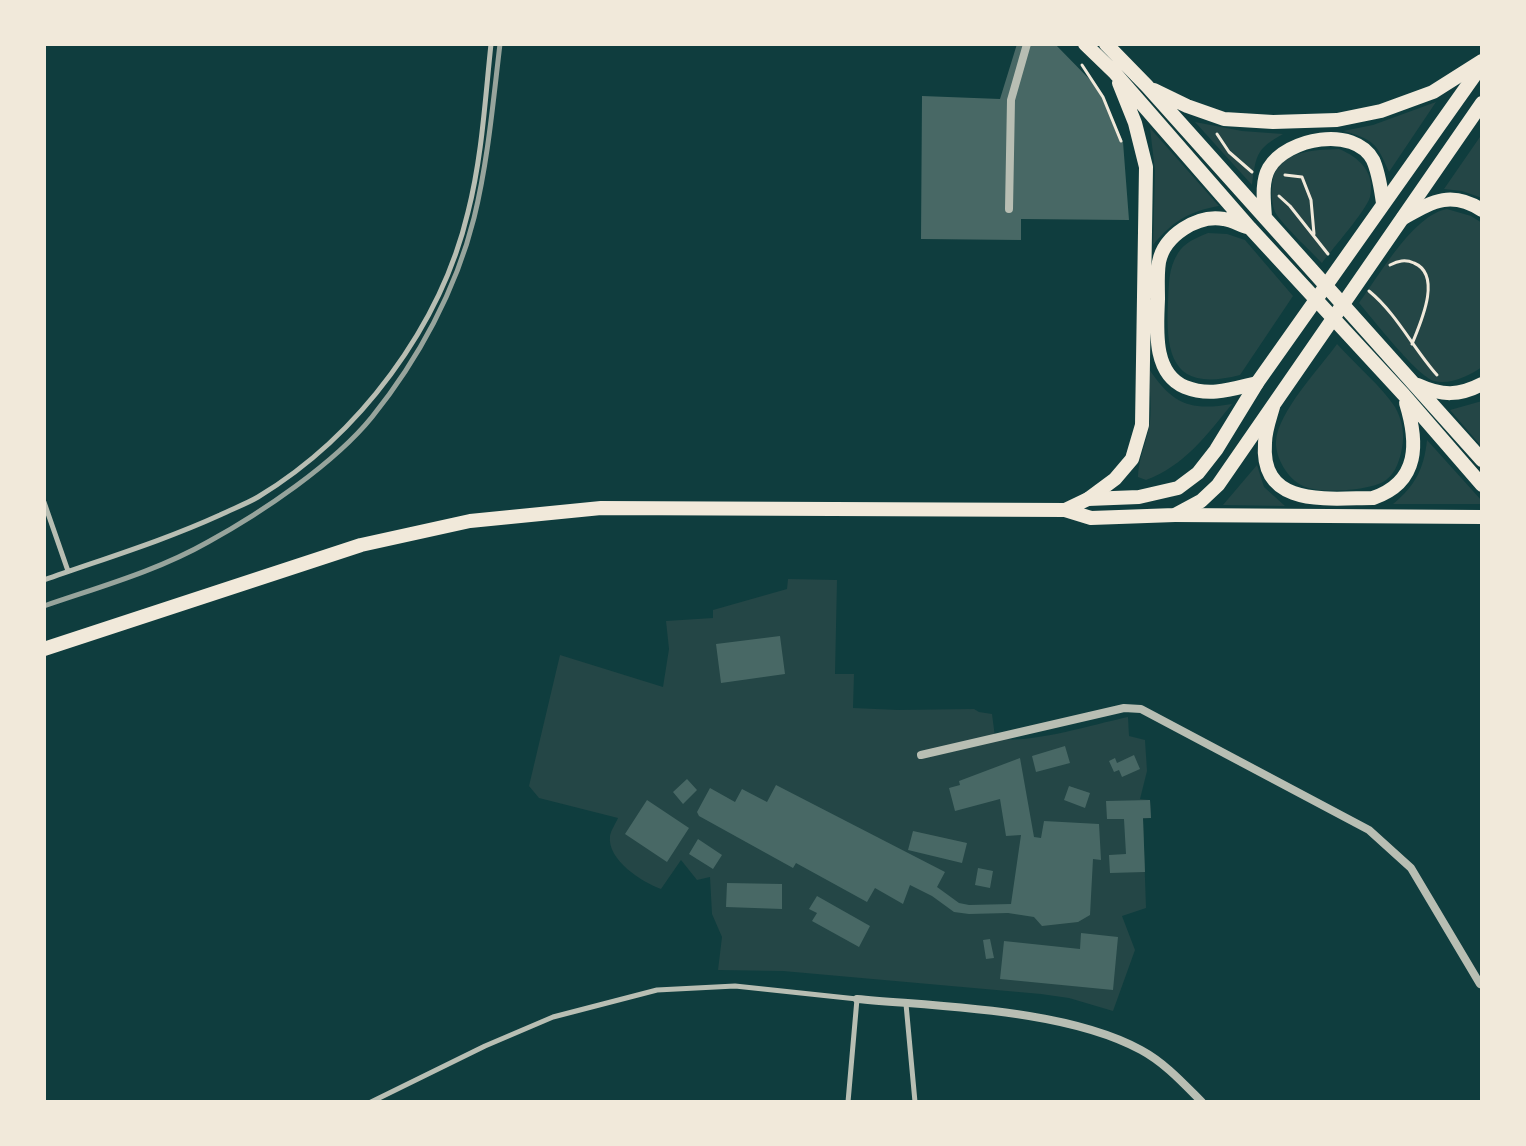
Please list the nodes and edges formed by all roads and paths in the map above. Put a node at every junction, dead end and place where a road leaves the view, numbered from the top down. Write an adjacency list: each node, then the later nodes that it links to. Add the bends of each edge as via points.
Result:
1 (491, 44): 41 (lane, via 468,212 451,268 390,379 297,470 257,498 186,530)
2 (1027, 44): 18 (street, via 1011,100)
3 (1085, 44): 7 (main road)
4 (1106, 44): 8 (main road)
5 (1080, 62): 10 (path)
6 (1482, 63): 8 (main road, via 1433,92 1337,120 1224,119); 17 (main road)
7 (1114, 72): 22 (main road); 36 (main road, via 1146,167 1142,425 1132,459)
8 (1147, 86): 20 (main road)
9 (1112, 93): 10 (path)
10 (1103, 97): 13 (path)
11 (1482, 103): 21 (main road)
12 (1214, 125): 14 (path, via 1229,152)
13 (1121, 141)
14 (1255, 175)
15 (1280, 176): 23 (path, via 1302,177)
16 (1271, 189): 23 (path)
17 (1383, 203): 20 (main road, via 1372,159 1348,141 1330,140 1291,148 1277,157 1267,171); 29 (main road)
18 (1009, 209)
19 (1482, 210): 21 (main road, via 1445,199)
20 (1265, 217): 30 (main road)
21 (1403, 218): 33 (main road)
22 (1250, 228): 29 (main road, via 1224,218 1209,219 1168,240 1159,261 1156,344 1165,368 1182,386 1208,393); 32 (main road)
23 (1314, 234): 24 (path)
24 (1334, 261)
25 (1390, 265): 27 (path, via 1408,261 1425,272 1428,300)
26 (1360, 284): 27 (path, via 1388,309)
27 (1412, 344): 28 (path)
28 (1444, 381)
29 (1257, 383): 36 (main road, via 1216,450 1178,488 1139,497)
30 (1415, 384): 31 (main road, via 1443,395); 34 (main road)
31 (1482, 384)
32 (1404, 395): 33 (main road, via 1415,452 1397,483 1373,498 1304,497 1274,480 1264,444); 35 (main road)
33 (1274, 401): 39 (main road, via 1218,485)
34 (1482, 460)
35 (1482, 485)
36 (1088, 499): 38 (main road)
37 (44, 502): 41 (lane)
38 (1065, 510): 39 (main road, via 1091,518); 43 (main road, via 601,508 470,521 361,545)
39 (1175, 515): 40 (main road)
40 (1482, 517)
41 (68, 571): 42 (lane)
42 (44, 580)
43 (44, 649)
44 (921, 755): 45 (street, via 1124,708 1141,709 1369,830 1411,868)
45 (1481, 985)
46 (857, 999): 47 (street); 48 (lane, via 735,986 657,990 553,1017); 49 (lane)
47 (906, 1004): 50 (lane); 51 (street, via 1043,1018 1099,1032 1169,1068)
48 (371, 1102)
49 (848, 1102)
50 (915, 1102)
51 (1202, 1102)

